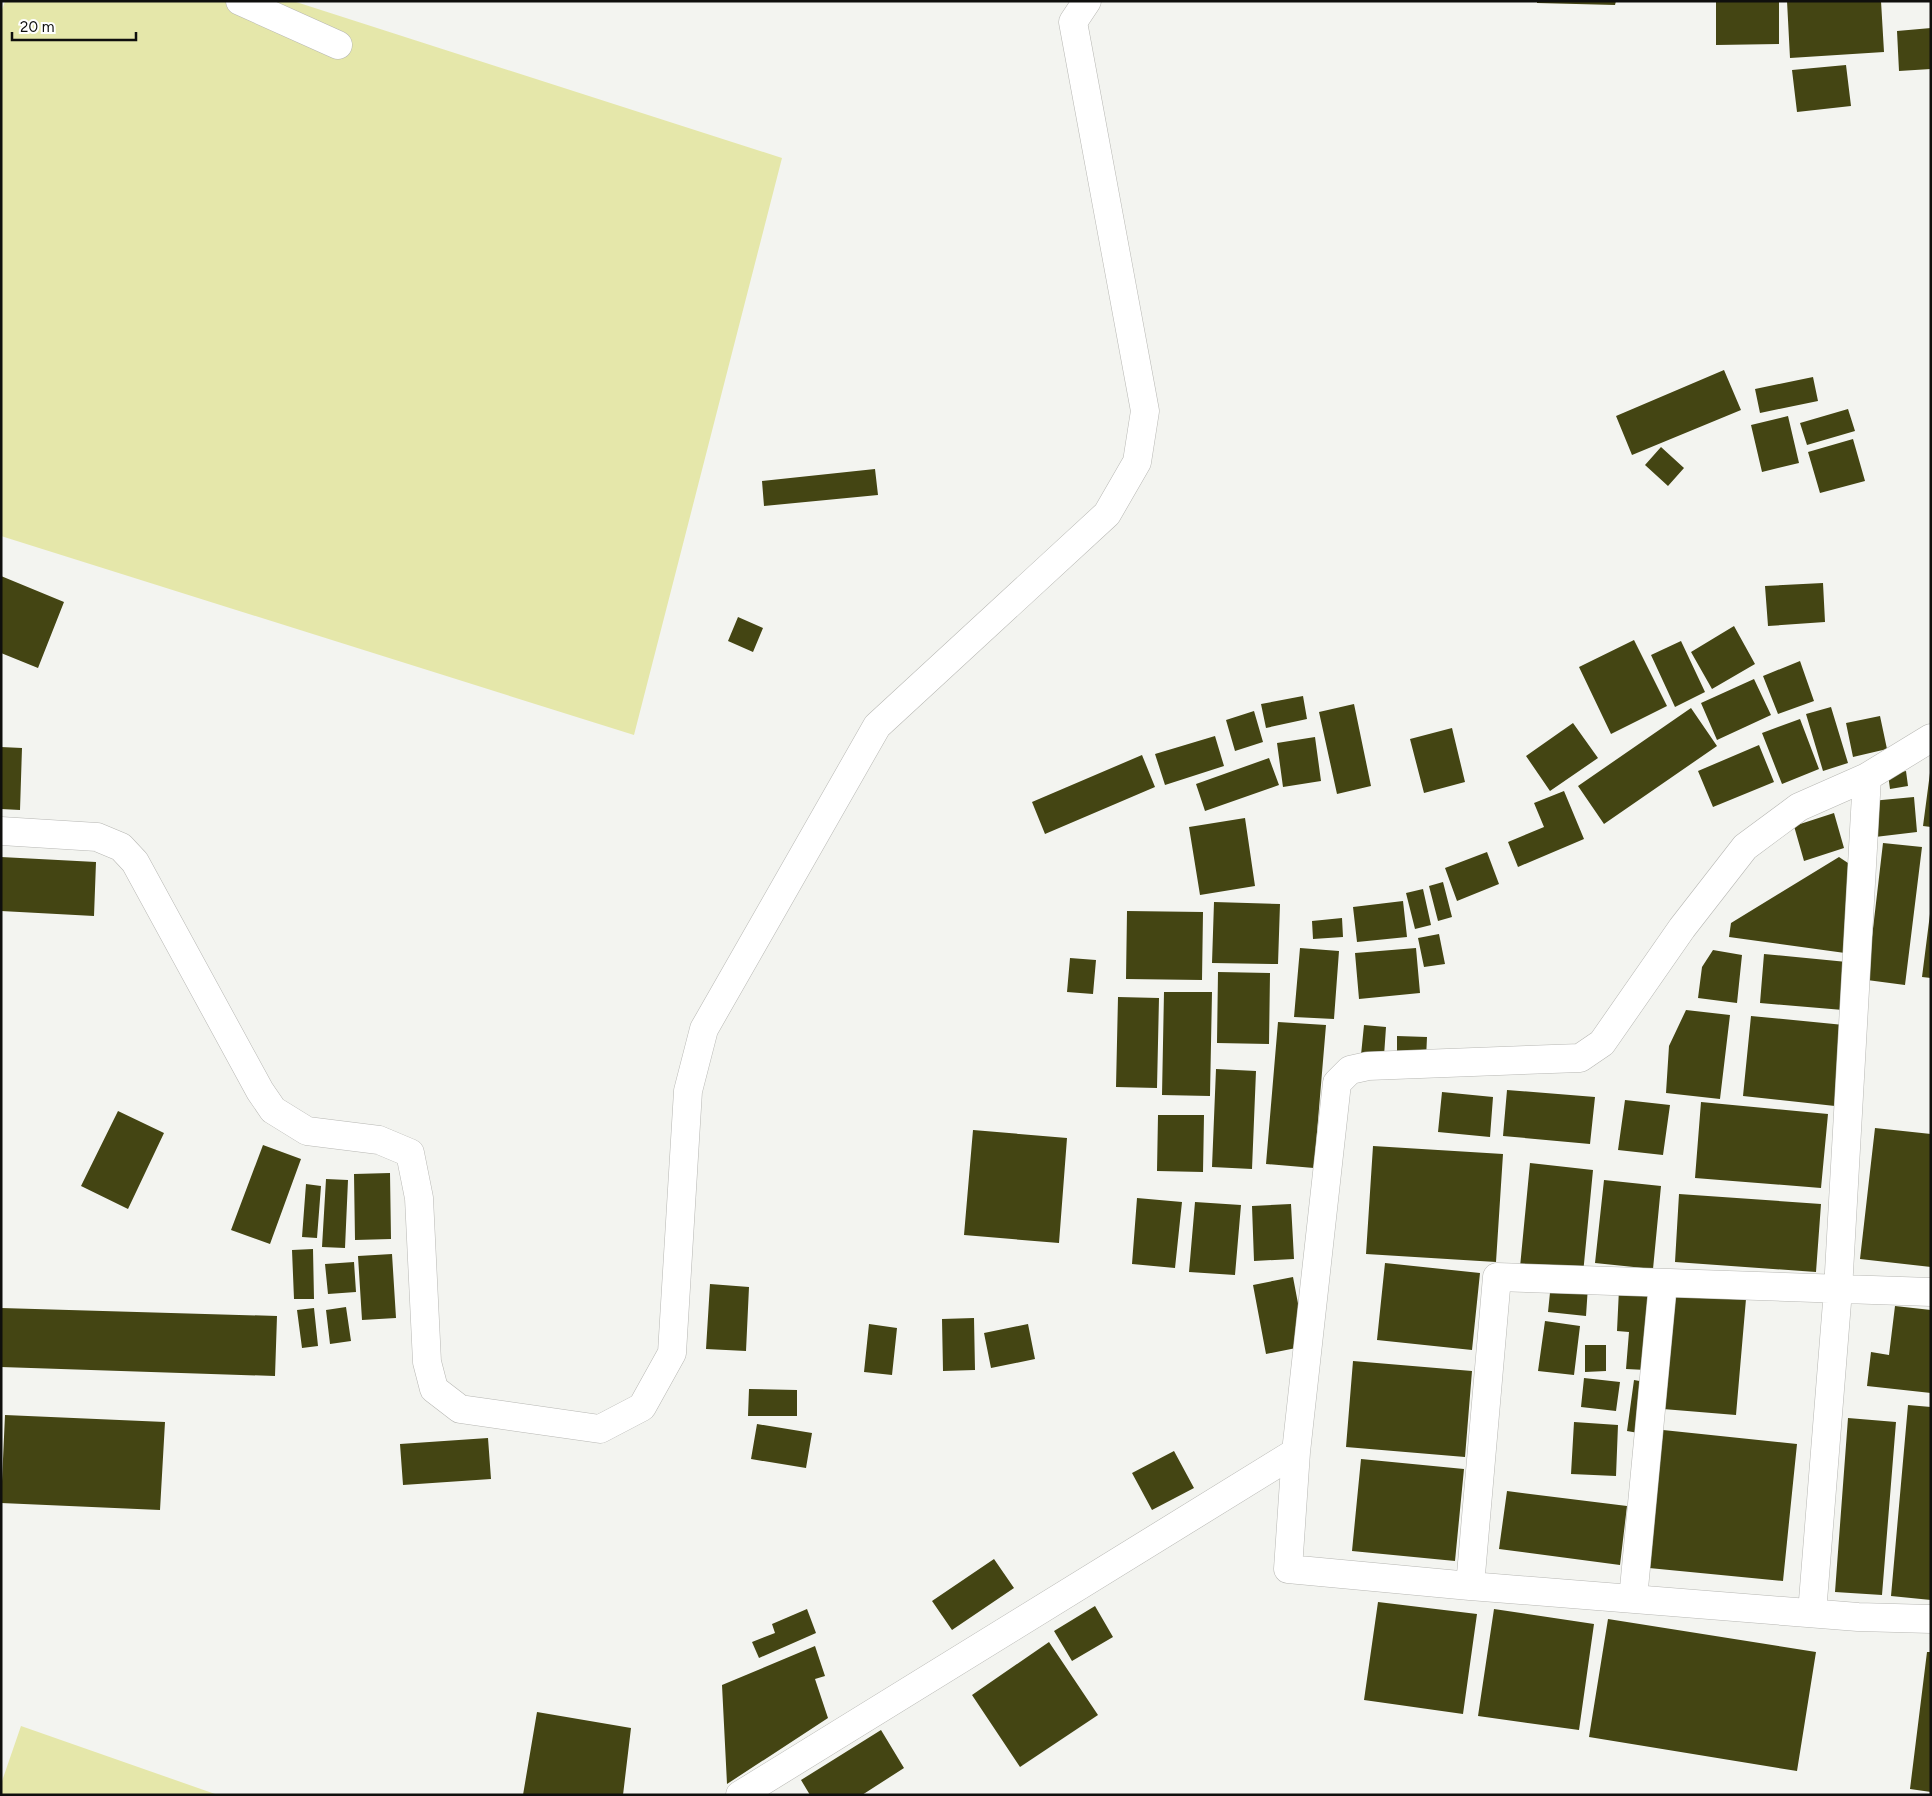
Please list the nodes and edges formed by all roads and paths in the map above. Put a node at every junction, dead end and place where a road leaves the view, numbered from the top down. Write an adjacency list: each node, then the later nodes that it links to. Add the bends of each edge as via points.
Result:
1 (240, 1): 3 (street)
2 (1087, 1): 6 (street, via 1073,22 1145,412 1137,462 1107,514 877,726 704,1029 688,1091 672,1353 642,1407 600,1429 460,1409 434,1389 427,1362 418,1198 410,1153 379,1140 306,1131 273,1110 135,862 121,847 97,837)
3 (338, 45)
4 (1931, 738): 5 (street)
5 (1867, 777): 8 (street); 10 (street, via 1799,807 1745,847 1682,928 1602,1043 1580,1058 1368,1066 1350,1070 1337,1083)
6 (1, 831)
7 (1664, 1283): 8 (street); 11 (street, via 1497,1277); 12 (street)
8 (1838, 1290): 9 (street); 13 (street)
9 (1931, 1292)
10 (1296, 1452): 11 (street, via 1288,1569); 15 (street)
11 (1470, 1586): 12 (street)
12 (1633, 1599): 13 (street)
13 (1812, 1613): 14 (street)
14 (1931, 1619)
15 (740, 1795)

